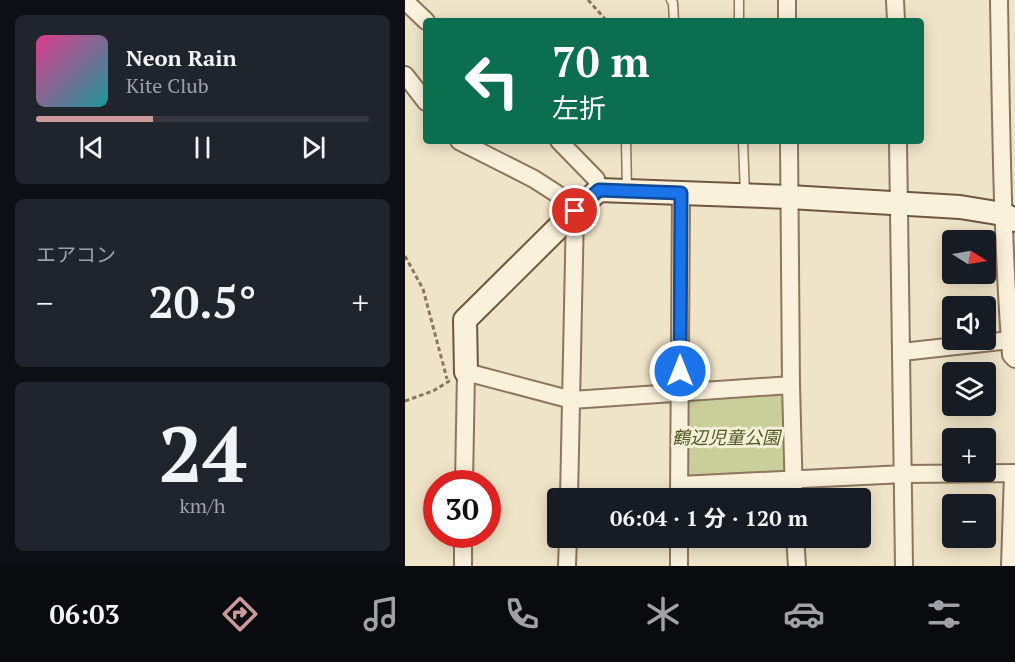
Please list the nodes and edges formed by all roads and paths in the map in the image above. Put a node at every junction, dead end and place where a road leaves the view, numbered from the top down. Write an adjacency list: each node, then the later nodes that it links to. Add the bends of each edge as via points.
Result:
1 (588, 0): 9 (path)
2 (671, 0): 10 (lane)
3 (739, 0): 11 (lane)
4 (787, 0): 12 (street)
5 (895, 0): 13 (street)
6 (999, 0): 22 (street)
7 (405, 1): 8 (street)
8 (423, 18)
9 (604, 18)
10 (674, 18)
11 (739, 18)
12 (787, 18)
13 (895, 18)
14 (405, 75): 15 (street)
15 (423, 98)
16 (465, 144): 29 (street, via 534,179 565,199)
17 (562, 144): 23 (street, via 596,178)
18 (626, 144): 24 (lane)
19 (743, 144): 26 (lane)
20 (789, 144): 27 (street)
21 (898, 144): 28 (street)
22 (1008, 163): 30 (street)
23 (599, 190): 24 (street); 29 (street)
24 (627, 191): 25 (street)
25 (681, 193): 26 (street); 37 (street)
26 (745, 196): 27 (street)
27 (789, 197): 28 (street); 36 (street)
28 (900, 203): 30 (street, via 960,207); 33 (street)
29 (575, 211): 35 (street, via 465,320); 38 (street)
30 (1009, 217): 32 (street)
31 (405, 256): 35 (path, via 423,289)
32 (1010, 340): 33 (street); 34 (street, via 1011,356)
33 (902, 352): 42 (street)
34 (1015, 359)
35 (457, 377): 38 (street); 39 (path); 40 (street)
36 (791, 385): 37 (street); 43 (street)
37 (680, 393): 38 (street); 45 (street)
38 (572, 400): 44 (street)
39 (405, 401)
40 (463, 470)
41 (1014, 473): 42 (street); 57 (street)
42 (904, 474): 43 (street); 56 (street)
43 (793, 480): 46 (street); 47 (street)
44 (569, 488)
45 (680, 488)
46 (711, 488)
47 (793, 488)
48 (463, 548): 52 (street)
49 (568, 548): 53 (street)
50 (679, 548): 54 (street)
51 (796, 548): 55 (street)
52 (463, 566)
53 (567, 566)
54 (679, 566)
55 (797, 566)
56 (904, 566)
57 (1010, 566)

